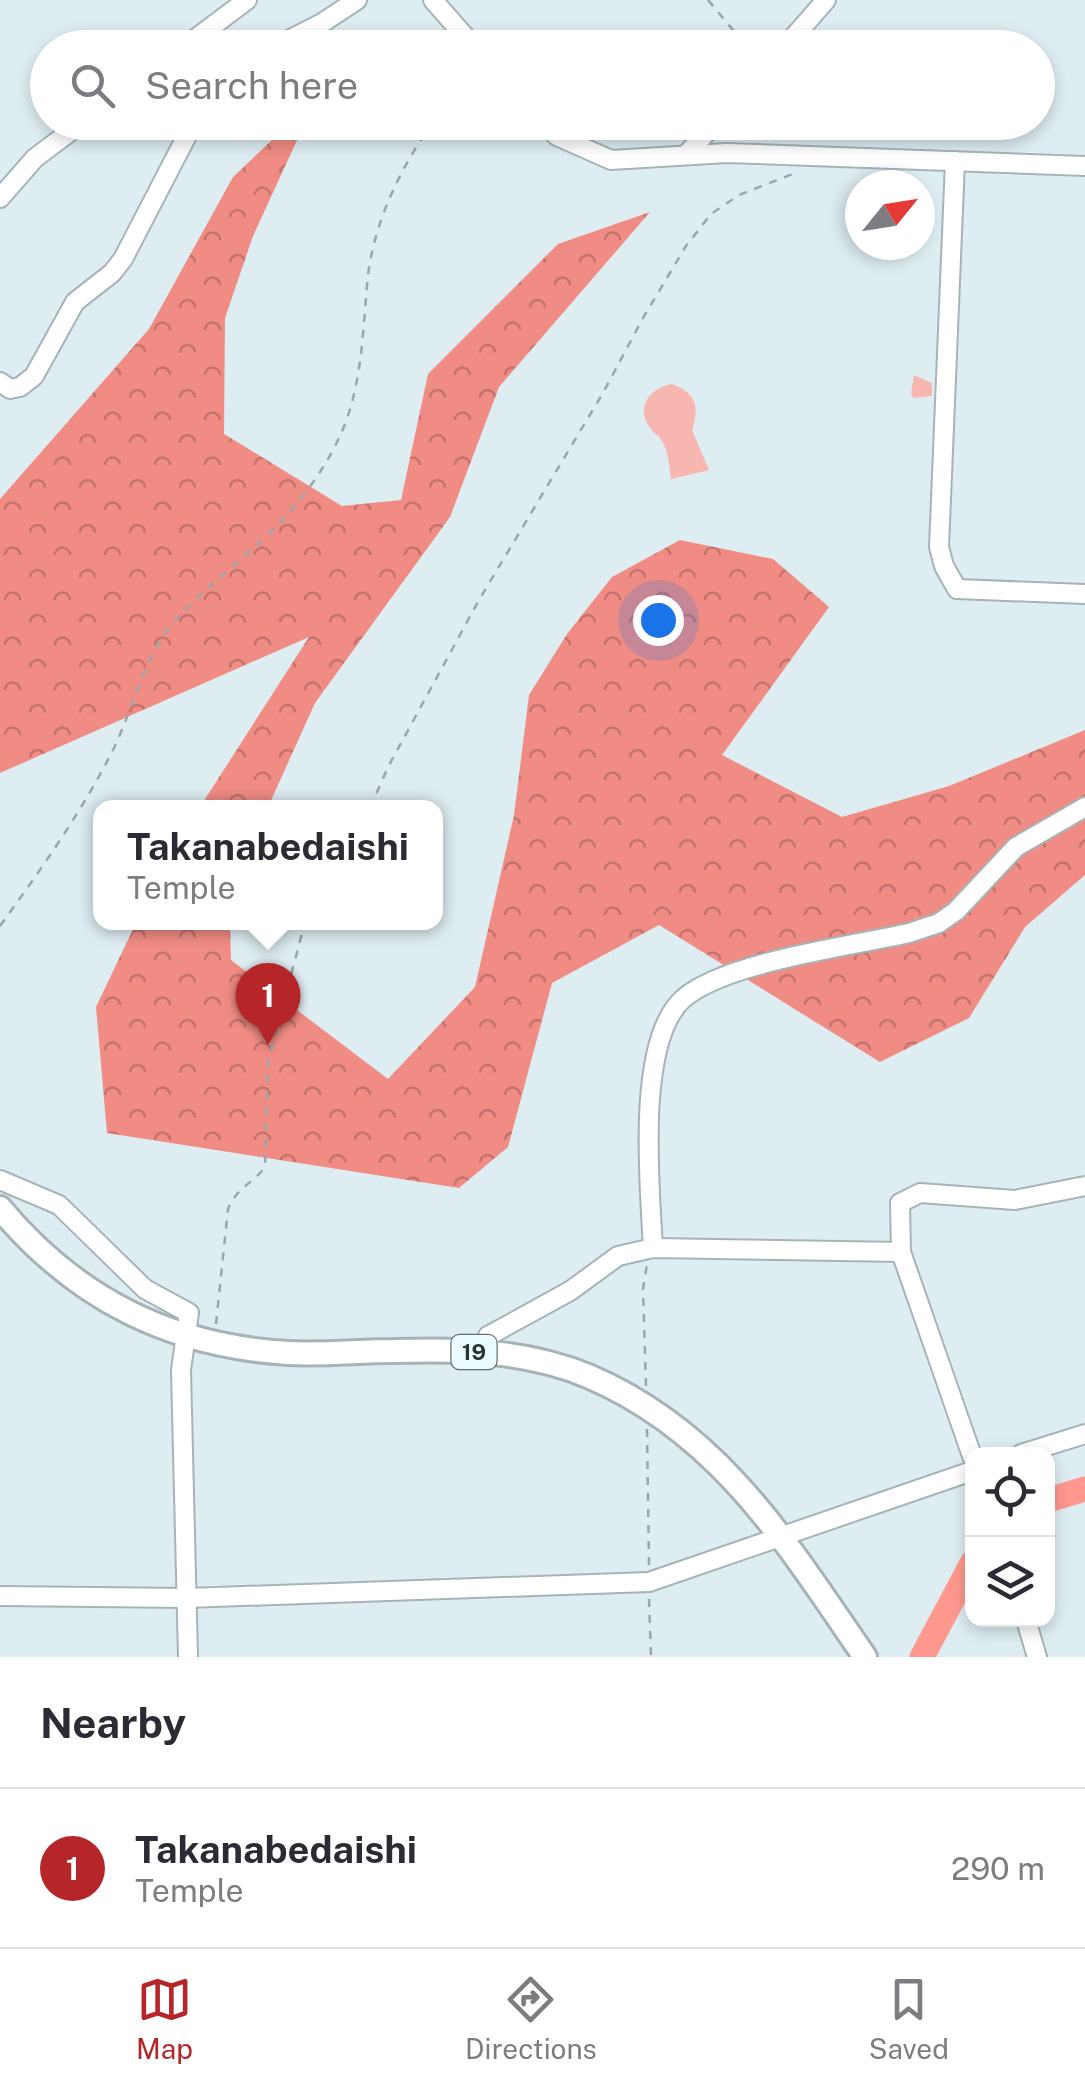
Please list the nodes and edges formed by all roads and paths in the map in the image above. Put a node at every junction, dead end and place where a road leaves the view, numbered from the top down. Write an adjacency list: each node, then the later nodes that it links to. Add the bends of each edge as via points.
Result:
1 (247, 0): 6 (street)
2 (357, 0): 7 (street)
3 (434, 0): 8 (street)
4 (708, 0): 9 (path)
5 (826, 0): 10 (street)
6 (207, 30)
7 (308, 30)
8 (460, 30)
9 (733, 30)
10 (800, 30)
11 (59, 140): 20 (street)
12 (185, 140): 21 (street, via 116,270 75,302 28,382 10,389)
13 (420, 140): 25 (path, via 375,240 364,345 345,424 294,507 165,633 112,753)
14 (565, 140): 16 (street, via 612,160)
15 (700, 140): 16 (street)
16 (687, 154): 17 (street)
17 (955, 161): 18 (street); 22 (street, via 939,548 944,566 958,590)
18 (1085, 166)
19 (798, 171): 23 (path, via 725,205 686,246 480,600)
20 (0, 198)
21 (0, 382)
22 (1085, 594)
23 (374, 800)
24 (1085, 807): 30 (street, via 1016,847 939,924 727,973 684,998 665,1020 654,1060 648,1145)
25 (0, 926)
26 (303, 930): 33 (path, via 268,1062 266,1164 228,1210)
27 (0, 1180): 32 (street, via 59,1205 145,1289 189,1313)
28 (1085, 1186): 31 (street, via 1015,1200 920,1193 900,1203)
29 (0, 1208): 32 (main road, 19, via 64,1272 127,1314)
30 (653, 1248): 31 (street); 34 (street, via 618,1256 570,1292 488,1336)
31 (901, 1252): 36 (street)
32 (184, 1338): 33 (main road, 19); 42 (street)
33 (216, 1344): 34 (main road, 19, via 288,1353)
34 (486, 1352): 39 (main road, 19, via 531,1357 586,1375 647,1407 692,1438)
35 (1085, 1434): 37 (street)
36 (969, 1447)
37 (1043, 1447)
38 (965, 1472): 39 (street)
39 (782, 1537): 40 (street); 46 (main road, 19)
40 (649, 1582): 42 (street); 45 (path)
41 (0, 1596): 42 (street)
42 (187, 1598): 44 (street)
43 (1028, 1627): 47 (street)
44 (188, 1657)
45 (651, 1657)
46 (866, 1657)
47 (1036, 1657)

